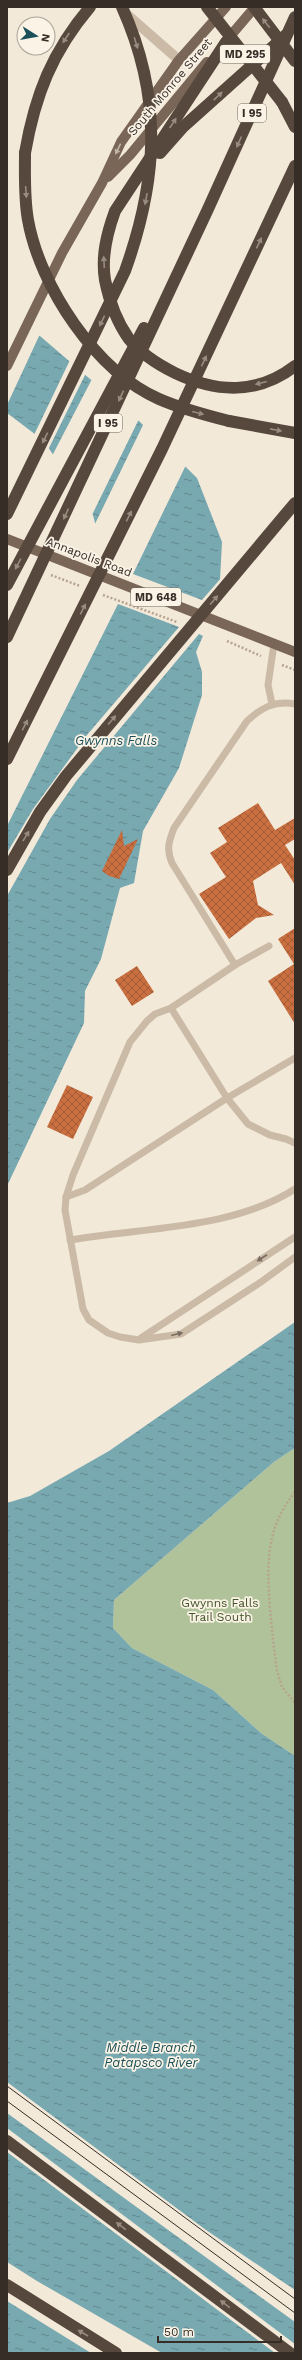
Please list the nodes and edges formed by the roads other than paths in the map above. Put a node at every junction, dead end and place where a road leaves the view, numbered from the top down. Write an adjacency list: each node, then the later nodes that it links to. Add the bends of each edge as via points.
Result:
1 (90, 7): 20 (highway, one-way to 20, bridge, via 56,53 31,119 25,153 28,220 36,251 50,284 64,309 107,362 158,399 191,412)
2 (207, 7): 11 (highway, MD 295, bridge)
3 (226, 7): 9 (main road, South Monroe Street)
4 (254, 7): 8 (main road, South Monroe Street); 10 (highway, MD 295, one-way to 4, bridge)
5 (123, 8): 9 (street); 22 (highway, one-way to 22, bridge, via 144,67 152,116 152,158 147,198 125,271)
6 (295, 17): 17 (highway, I 95, one-way to 17, bridge)
7 (295, 27): 16 (highway, one-way to 7, via 183,127)
8 (226, 42): 15 (main road, South Monroe Street, via 130,155); 16 (highway, one-way to 8)
9 (180, 60): 15 (main road, South Monroe Street, one-way to 15, via 121,142)
10 (295, 61)
11 (282, 102): 12 (highway, MD 295); 13 (highway)
12 (295, 118)
13 (295, 127)
14 (295, 166): 30 (highway, one-way to 14, bridge, via 162,449)
15 (102, 183): 18 (main road, South Monroe Street, via 62,253)
16 (133, 184): 19 (highway, one-way to 16, via 265,383 237,389 211,387 167,369 152,360 130,339 113,308 105,279 104,255 115,211)
17 (208, 209): 24 (highway, one-way to 24, bridge); 25 (highway, I 95, one-way to 25, bridge)
18 (7, 366)
19 (295, 366)
20 (295, 433)
21 (295, 504): 31 (highway, one-way to 21, bridge, via 40,812 70,770)
22 (7, 514)
23 (7, 539): 26 (main road, Annapolis Road / MD 648, bridge)
24 (7, 585)
25 (7, 638)
26 (274, 644): 27 (main road, Annapolis Road / MD 648); 28 (lane, via 268,685)
27 (295, 652)
28 (272, 704): 29 (lane); 33 (lane, via 261,708 247,722 174,828 168,844 172,863)
29 (295, 704)
30 (7, 759)
31 (7, 870)
32 (269, 946): 33 (lane)
33 (235, 965): 34 (lane)
34 (171, 1008): 36 (lane); 39 (lane, via 155,1014 130,1042)
35 (295, 1058): 36 (lane)
36 (227, 1098): 37 (lane, via 248,1124); 39 (lane, via 85,1190)
37 (295, 1143)
38 (295, 1189): 41 (lane, via 260,1208 246,1212 169,1228)
39 (66, 1197): 41 (lane)
40 (295, 1237): 43 (lane, one-way to 43)
41 (70, 1240): 43 (lane, via 79,1295 89,1320 108,1333)
42 (295, 1257): 43 (lane, one-way to 42, via 181,1334)
43 (139, 1340)
44 (7, 2141): 47 (highway, one-way to 44)
45 (7, 2285): 46 (highway, one-way to 45)
46 (116, 2353)
47 (290, 2353)

